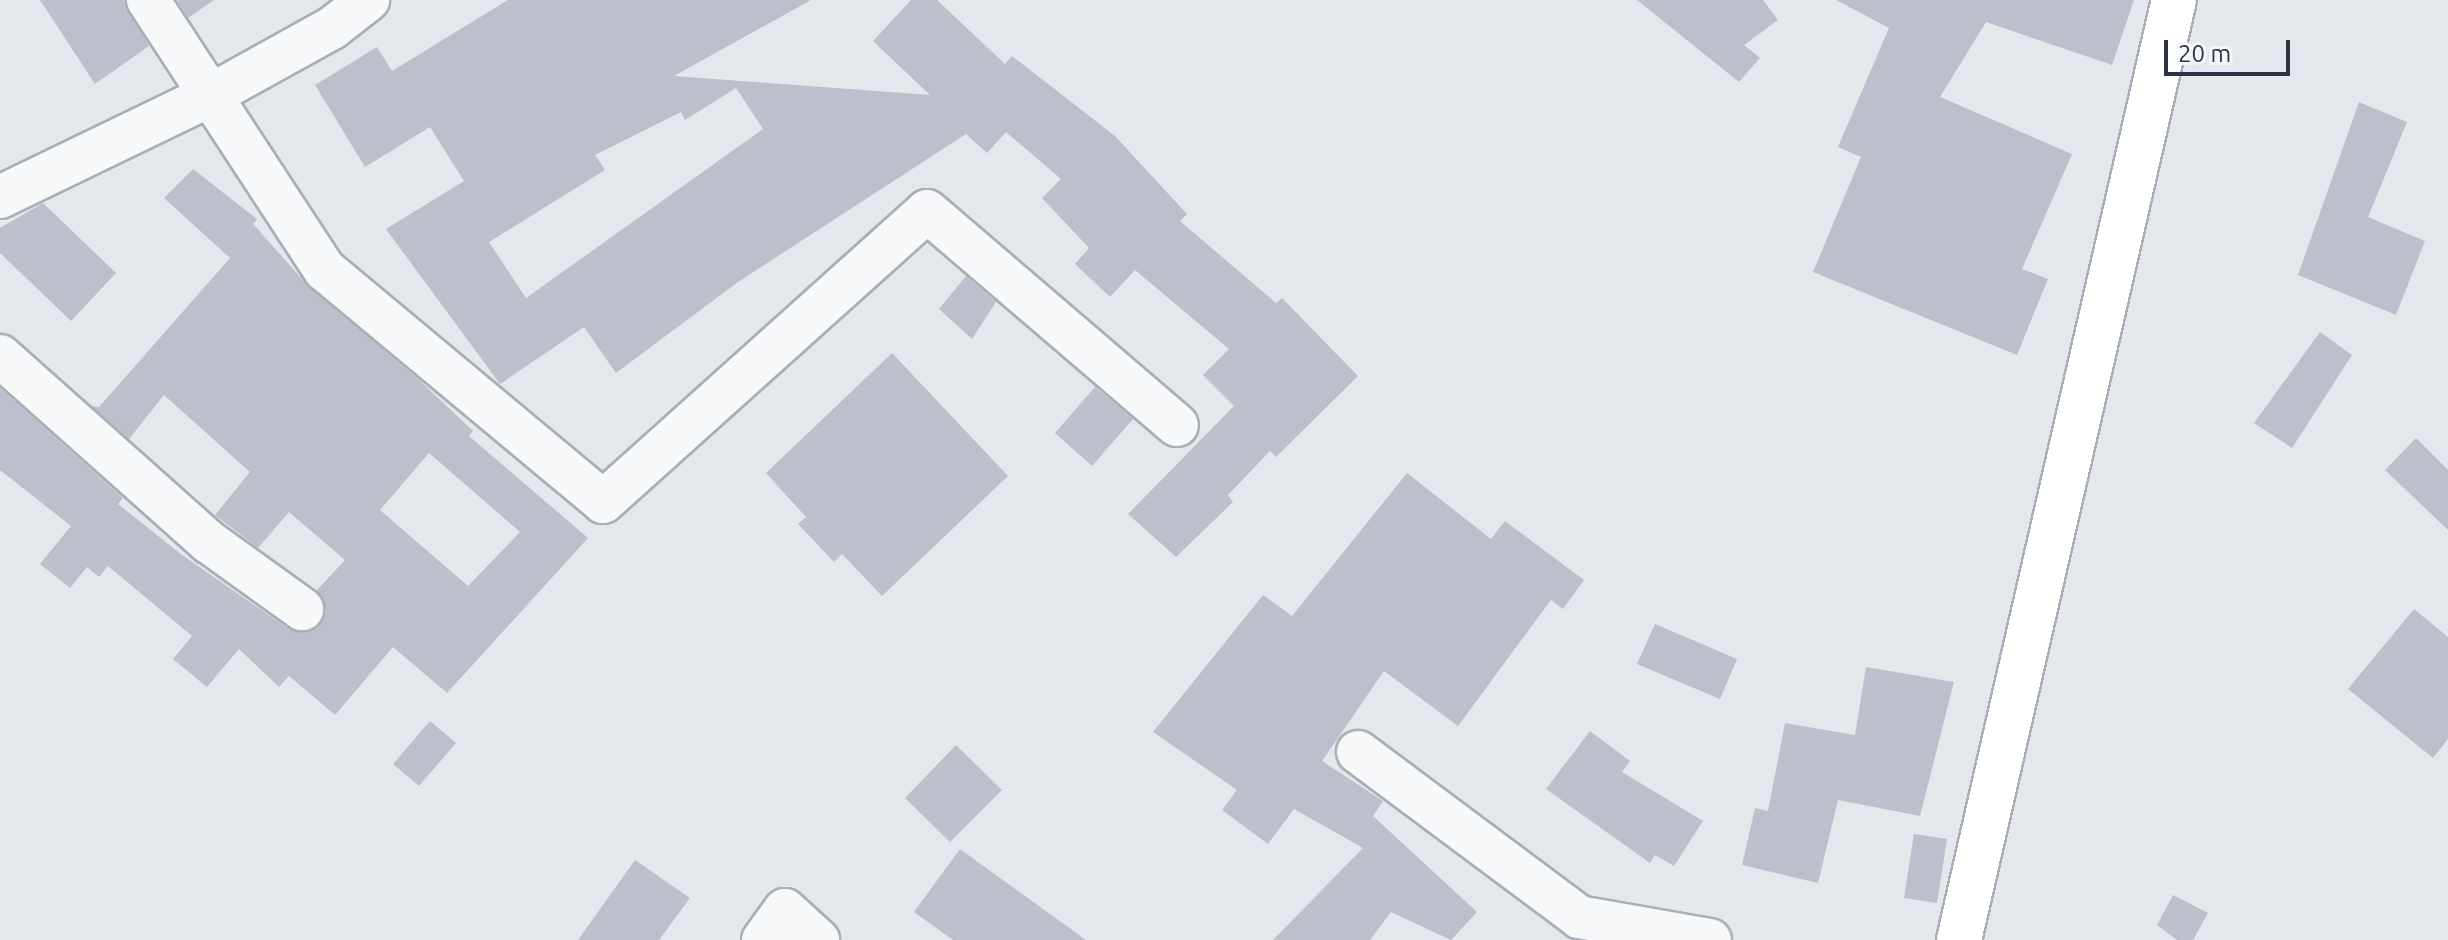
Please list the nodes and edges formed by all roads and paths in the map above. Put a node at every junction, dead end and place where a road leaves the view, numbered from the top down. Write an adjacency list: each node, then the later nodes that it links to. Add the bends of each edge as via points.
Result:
1 (148, 0): 4 (street)
2 (368, 0): 4 (street, via 332,28)
3 (2174, 0): 13 (street)
4 (211, 95): 5 (street); 7 (street, via 325,270 603,502 927,211)
5 (0, 197)
6 (0, 356): 8 (street, via 209,542)
7 (1177, 425)
8 (302, 609)
9 (1358, 752): 12 (street, via 1579,917)
10 (763, 940): 11 (street, via 785,910)
11 (818, 940)
12 (1710, 940)
13 (1959, 940)

